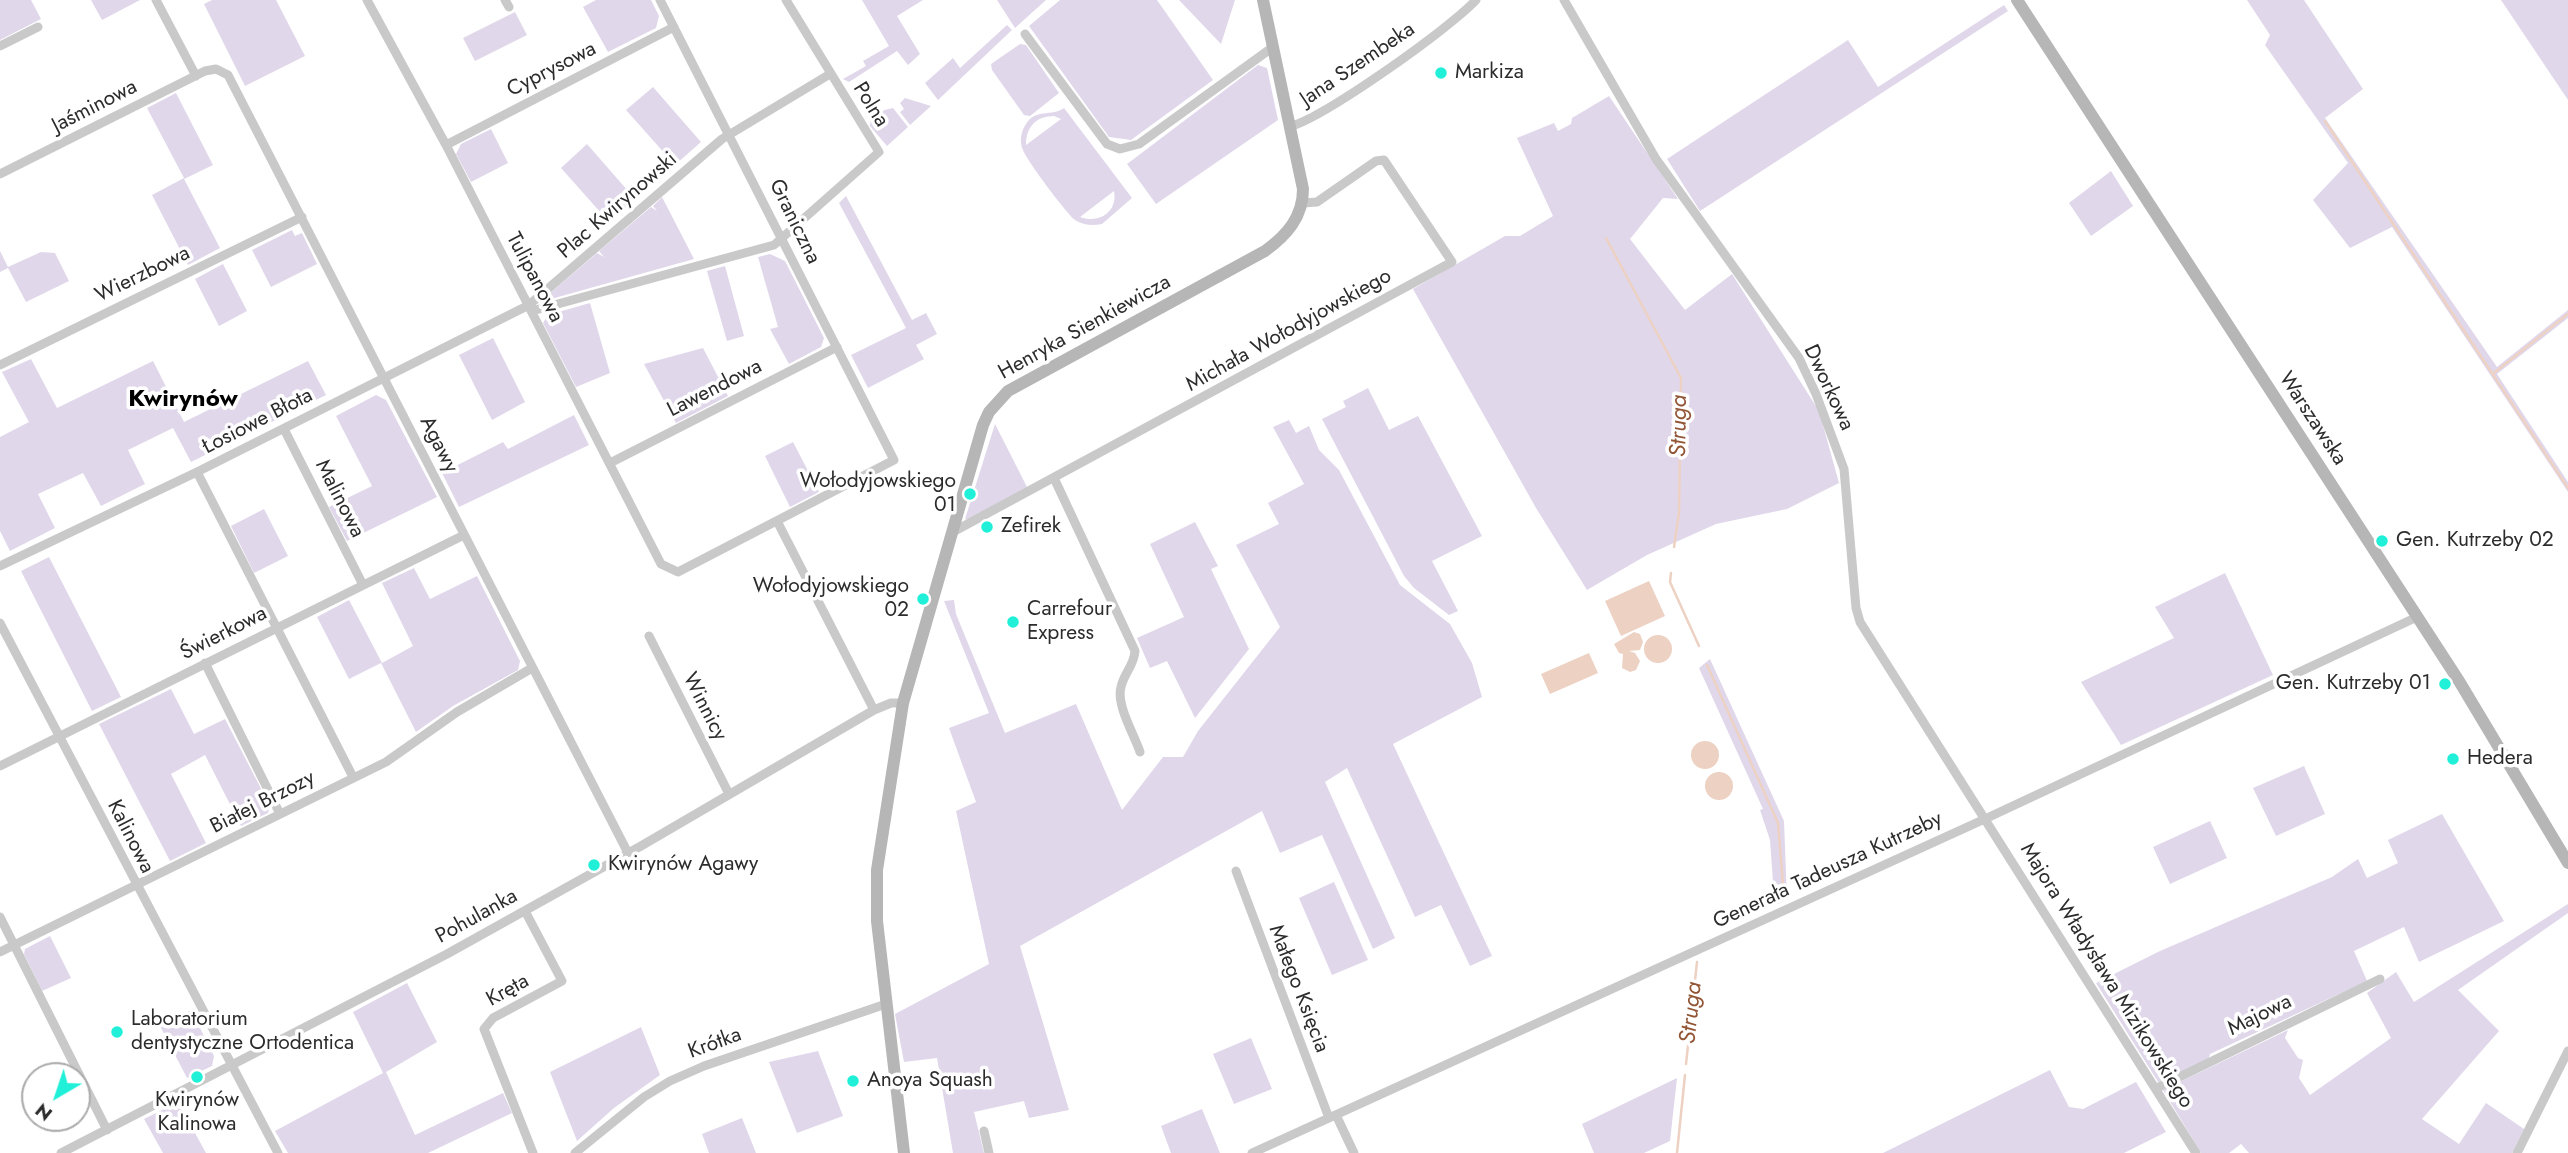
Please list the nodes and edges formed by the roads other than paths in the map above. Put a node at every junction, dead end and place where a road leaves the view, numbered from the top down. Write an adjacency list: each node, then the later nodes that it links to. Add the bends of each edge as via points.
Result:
1 (156, 0): 14 (street)
2 (368, 0): 18 (street, Tulipanowa)
3 (660, 0): 10 (street, Graniczna)
4 (786, 0): 15 (street, Polna)
5 (1263, 0): 13 (street)
6 (1476, 0): 16 (street, Jana Szembeka, via 1345,96)
7 (1564, 0): 50 (street, Dworkowa, via 1656,159 1799,358 1844,469 1860,622)
8 (2017, 0): 36 (street, Warszawska)
9 (38, 27): 12 (street)
10 (674, 27): 17 (street, Graniczna); 18 (street, Cyprysowa)
11 (1025, 34): 13 (street, via 1107,144 1120,149 1139,144)
12 (0, 46)
13 (1273, 47): 16 (street)
14 (201, 73): 19 (street, Jaśminowa); 21 (street, Agawy, via 222,71 233,81)
15 (830, 74): 17 (street, Plac Kwirynowski); 22 (street, Polna, via 879,152)
16 (1289, 127): 20 (street)
17 (730, 134): 22 (street, Graniczna); 23 (street, Plac Kwirynowski)
18 (446, 145): 23 (street, Tulipanowa)
19 (1, 172)
20 (1303, 203): 30 (street, Michała Wołodyjowskiego, via 1317,202 1384,160 1452,262); 32 (street, Henryka Sienkiewicza, via 1285,236 1265,251 1026,379 997,400 983,425)
21 (302, 217): 25 (street, Wierzbowa); 26 (street, Agawy)
22 (782, 239): 23 (street, via 774,245); 24 (street, Graniczna)
23 (531, 308): 26 (street, Łosiowe Błota); 28 (street, Tulipanowa)
24 (837, 347): 28 (street, Lawendowa); 31 (street, Graniczna, via 894,460)
25 (0, 365)
26 (384, 378): 27 (street, Łosiowe Błota); 33 (street, Agawy)
27 (284, 429): 29 (street, Łosiowe Błota); 35 (street, Malinowa)
28 (610, 463): 31 (street, Tulipanowa, via 661,564 670,571 683,570)
29 (197, 472): 34 (street, Łosiowe Błota); 38 (street)
30 (1054, 478): 32 (street, Michała Wołodyjowskiego); 45 (street, via 1135,650 1120,698)
31 (777, 521): 43 (street)
32 (951, 533): 42 (street, Henryka Sienkiewicza)
33 (464, 535): 35 (street, Świerkowa); 41 (street, Agawy)
34 (0, 566)
35 (363, 585): 38 (street, Świerkowa)
36 (2417, 617): 50 (street, Generała Tadeusza Kutrzeby); 52 (street, Warszawska)
37 (0, 623): 44 (street, Kalinowa)
38 (277, 627): 40 (street, Świerkowa); 47 (street)
39 (649, 636): 48 (street, Winnicy)
40 (205, 663): 44 (street, Świerkowa); 49 (street)
41 (532, 668): 47 (street, Białej Brzozy, via 457,712 386,762); 51 (street, Agawy)
42 (903, 703): 43 (street, Pohulanka); 60 (street, Henryka Sienkiewicza, via 877,870)
43 (874, 710): 48 (street, Pohulanka)
44 (58, 737): 46 (street, Świerkowa); 54 (street, Kalinowa)
45 (1140, 752)
46 (0, 766)
47 (353, 777): 49 (street, Białej Brzozy)
48 (729, 794): 51 (street, Pohulanka)
49 (281, 814): 54 (street, Białej Brzozy)
50 (1987, 818): 63 (street, Majora Władysława Mizikowskiego); 64 (street, Generała Tadeusza Kutrzeby)
51 (628, 853): 55 (street, Pohulanka)
52 (2568, 863)
53 (1236, 871): 64 (street, Małego Księcia)
54 (135, 886): 57 (street, Białej Brzozy); 62 (street, Kalinowa)
55 (525, 911): 62 (street, Pohulanka); 69 (street, Kręta, via 562,981 493,1018 484,1028)
56 (0, 917): 57 (street)
57 (14, 945): 58 (street, Białej Brzozy); 65 (street)
58 (0, 952)
59 (2380, 979): 63 (street, Majowa)
60 (886, 1004): 70 (street, Krótka, via 670,1081); 71 (street, Henryka Sienkiewicza)
61 (2568, 1051): 76 (street)
62 (231, 1067): 65 (street, Pohulanka); 68 (street, Kalinowa)
63 (2157, 1088): 75 (street, Majora Władysława Mizikowskiego)
64 (1332, 1117): 73 (street, Generała Tadeusza Kutrzeby); 74 (street, Małego Księcia)
65 (107, 1130): 67 (street, Pohulanka)
66 (984, 1131): 72 (street)
67 (61, 1153)
68 (278, 1153)
69 (533, 1153)
70 (575, 1153)
71 (904, 1153)
72 (989, 1153)
73 (1252, 1153)
74 (1354, 1153)
75 (2196, 1153)
76 (2517, 1153)

